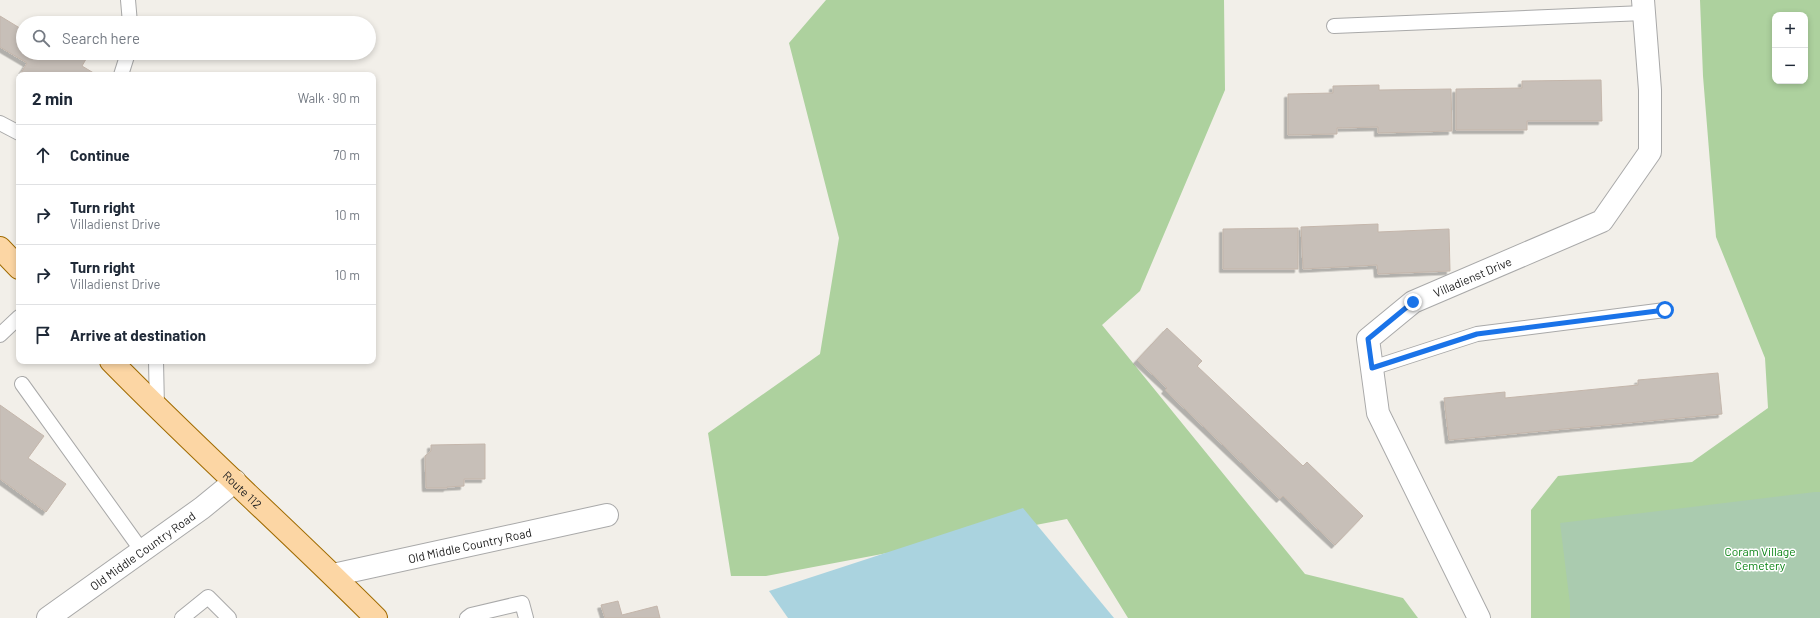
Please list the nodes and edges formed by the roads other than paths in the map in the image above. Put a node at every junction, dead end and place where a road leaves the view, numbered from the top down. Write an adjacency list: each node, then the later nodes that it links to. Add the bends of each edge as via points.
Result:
1 (128, 0): 3 (lane)
2 (1643, 6): 4 (lane); 16 (street, Villadienst Drive, via 1650,90 1650,152 1602,221 1413,302 1368,339)
3 (129, 16)
4 (1334, 26)
5 (126, 60): 6 (lane)
6 (123, 72)
7 (0, 123): 8 (lane)
8 (16, 131)
9 (0, 248): 10 (main road)
10 (16, 265)
11 (1665, 310): 16 (lane, via 1477,334)
12 (16, 320): 13 (lane)
13 (0, 336)
14 (113, 364): 18 (main road, Route 112)
15 (156, 364): 18 (lane)
16 (1372, 368): 29 (street, Villadienst Drive, via 1378,413)
17 (22, 384): 21 (lane)
18 (157, 408): 19 (main road, Route 112)
19 (235, 481): 21 (street, Old Middle Country Road); 22 (main road, Route 112)
20 (607, 515): 22 (street, Old Middle Country Road)
21 (142, 551): 24 (street, Old Middle Country Road)
22 (333, 575): 23 (main road, Route 112)
23 (370, 616)
24 (48, 618)
25 (182, 618): 26 (lane, via 208,597)
26 (229, 618)
27 (467, 618): 28 (lane, via 522,603)
28 (526, 618)
29 (1479, 618)

